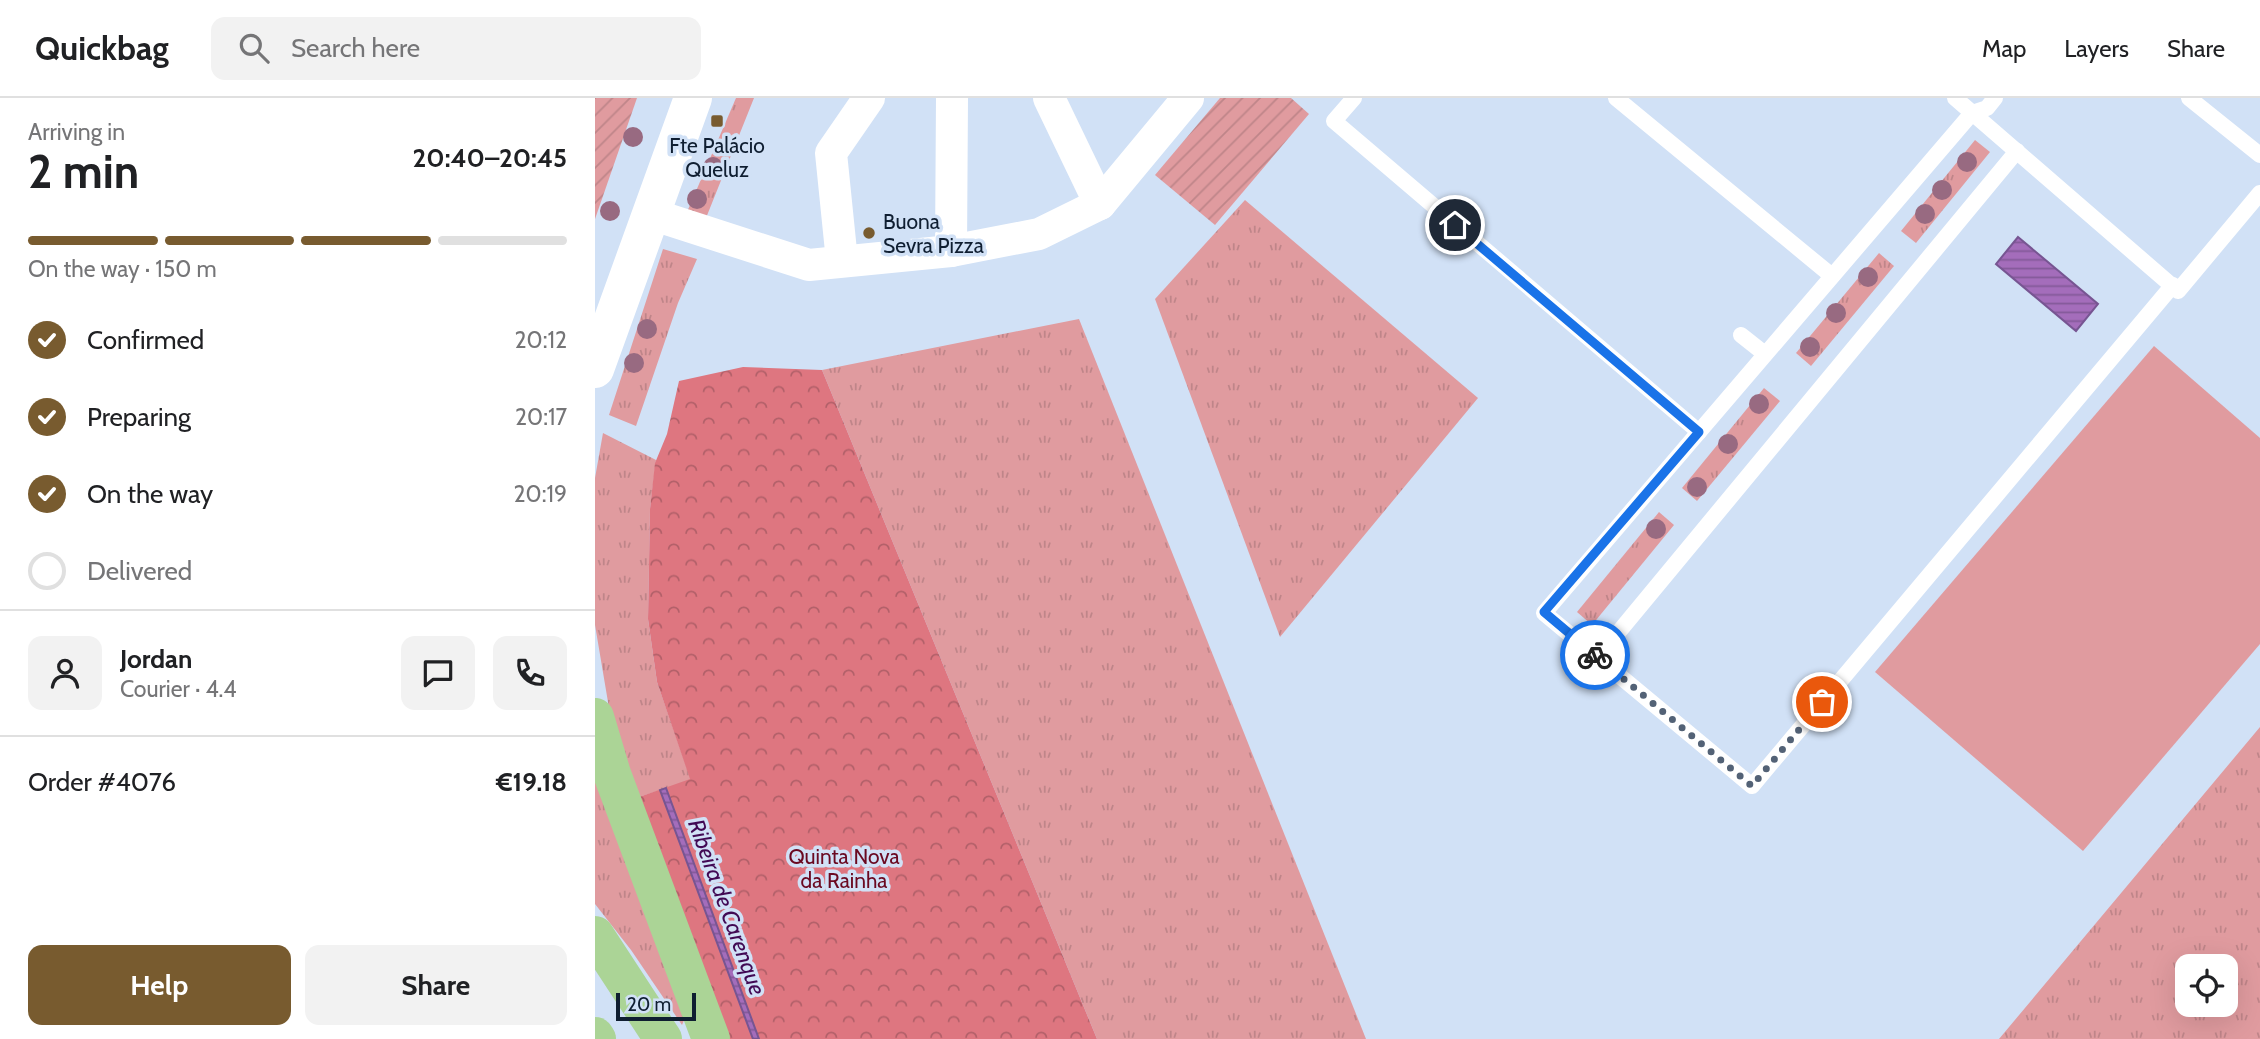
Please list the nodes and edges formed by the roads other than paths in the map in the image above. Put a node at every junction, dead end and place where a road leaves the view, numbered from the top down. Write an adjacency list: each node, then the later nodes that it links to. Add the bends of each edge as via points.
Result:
1 (693, 98): 16 (street)
2 (869, 98): 18 (street, via 831,153)
3 (952, 98): 17 (street)
4 (1049, 98): 15 (street)
5 (1188, 98): 15 (street)
6 (1354, 98): 24 (lane, via 1333,121)
7 (1616, 98): 19 (lane)
8 (1955, 98): 11 (lane)
9 (1995, 98): 11 (lane, via 1987,108)
10 (2189, 98): 13 (lane)
11 (1972, 113): 12 (lane); 19 (lane)
12 (2017, 151): 20 (lane); 25 (lane)
13 (2260, 155)
14 (2260, 193): 20 (lane, via 2178,290)
15 (1100, 204): 17 (street, via 1039,234)
16 (651, 214): 18 (street, via 809,265); 23 (street)
17 (951, 251): 18 (street)
18 (842, 261)
19 (1832, 276): 22 (lane)
20 (2173, 285): 25 (lane, via 1752,786)
21 (1741, 335): 22 (lane)
22 (1765, 354): 24 (lane)
23 (595, 369)
24 (1699, 432): 25 (lane, via 1544,612)
25 (1598, 657)
26 (595, 717): 29 (highway)
27 (595, 935): 28 (highway)
28 (663, 1039)
29 (711, 1039)

